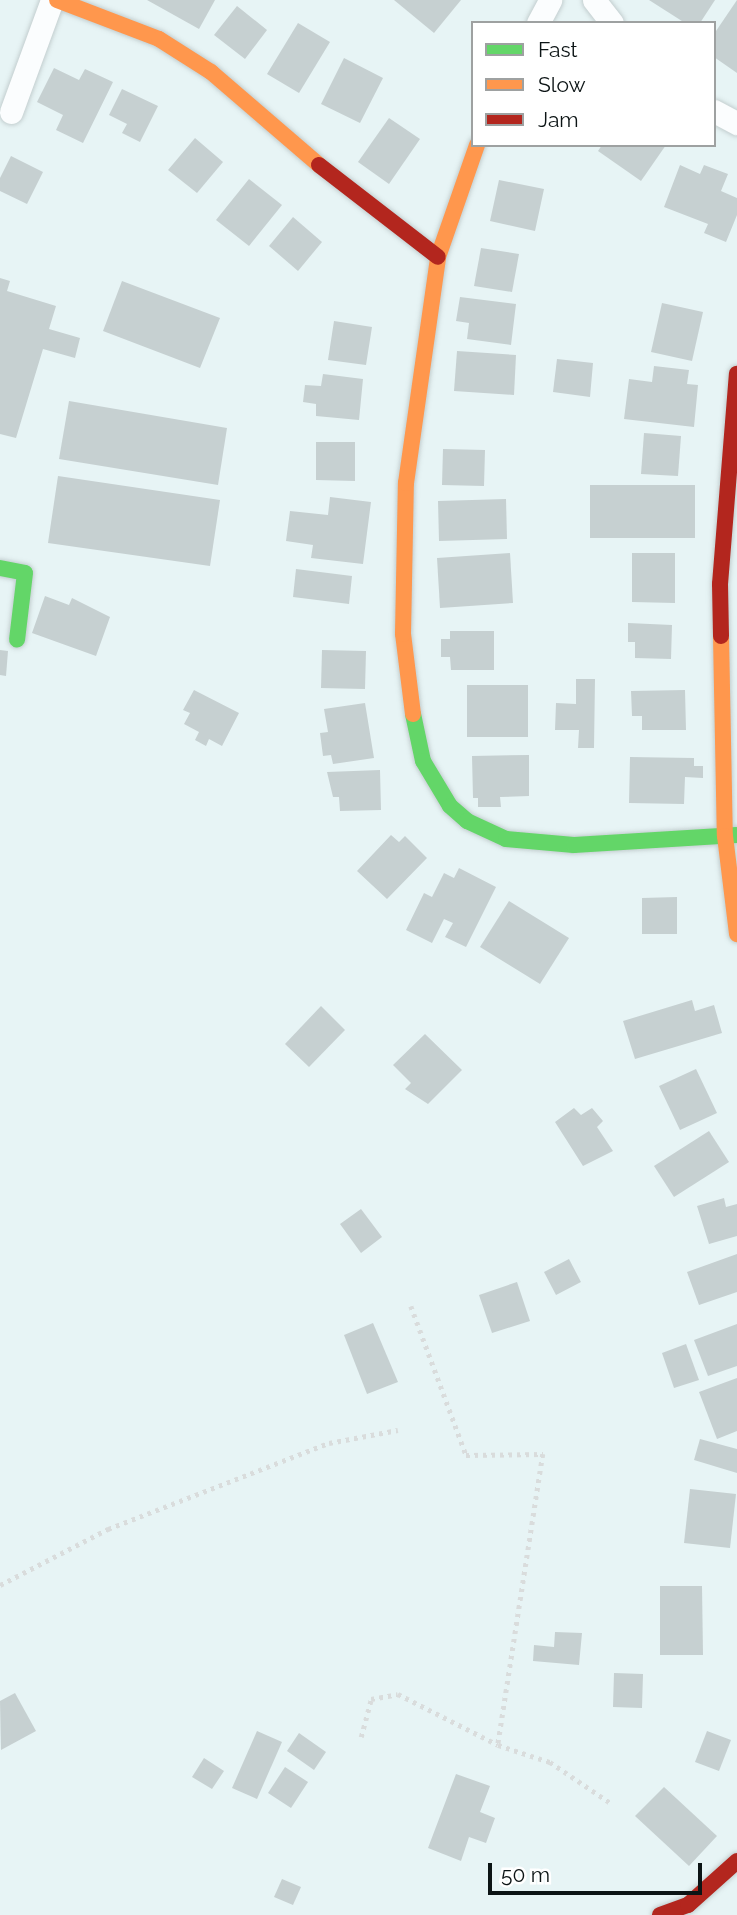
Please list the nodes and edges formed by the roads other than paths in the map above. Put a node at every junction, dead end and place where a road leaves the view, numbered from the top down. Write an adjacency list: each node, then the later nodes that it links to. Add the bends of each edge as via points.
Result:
1 (54, 0): 6 (street); 10 (street, via 159,39 211,72 343,185)
2 (550, 0): 4 (street)
3 (594, 0): 5 (street)
4 (539, 21)
5 (610, 21)
6 (11, 112)
7 (716, 112): 8 (street)
8 (737, 123)
9 (476, 147): 10 (street)
10 (438, 257): 14 (street, via 406,484 403,634 406,681 423,761 450,806 467,821 506,839 574,845)
11 (737, 374): 14 (street, via 720,584)
12 (0, 568): 13 (street, via 25,573)
13 (17, 640)
14 (731, 836): 15 (street)
15 (737, 934)
16 (737, 1861): 17 (street)
17 (694, 1910): 18 (street)
18 (660, 1915)

